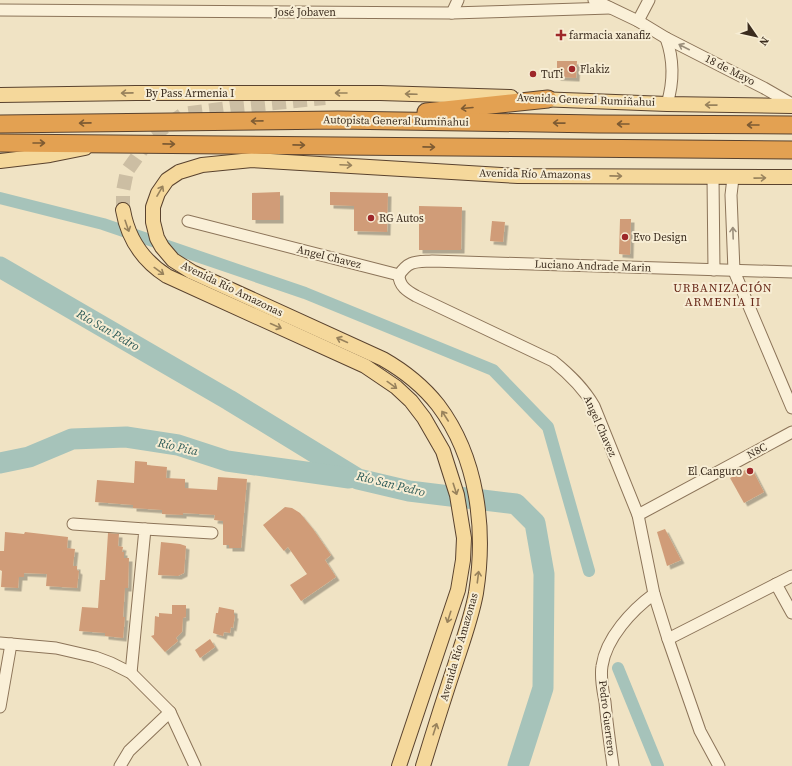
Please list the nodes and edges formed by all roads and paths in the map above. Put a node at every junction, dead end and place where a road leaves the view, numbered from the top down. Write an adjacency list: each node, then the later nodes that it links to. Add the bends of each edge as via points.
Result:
1 (458, 0): 6 (street)
2 (594, 0): 4 (street, 18 de Mayo)
3 (650, 0): 7 (street)
4 (610, 8): 6 (street, José Jobaven); 7 (street, 18 de Mayo)
5 (0, 10): 6 (street, José Jobaven)
6 (452, 13)
7 (638, 22): 8 (street, 18 de Mayo)
8 (666, 38): 13 (street, via 673,71); 14 (street, 18 de Mayo, one-way to 8)
9 (380, 93): 10 (main road); 11 (main road, By Pass Armenia I, one-way to 11); 12 (main road, Avenida General Rumiñahui, one-way to 9)
10 (365, 94)
11 (0, 95)
12 (548, 99): 13 (main road, Avenida General Rumiñahui); 15 (highway, one-way to 15)
13 (667, 104): 14 (main road, Avenida General Rumiñahui, one-way to 13)
14 (792, 105)
15 (338, 120): 16 (highway, Autopista General Rumiñahui, one-way to 16); 17 (highway, Autopista General Rumiñahui, one-way to 15)
16 (0, 124)
17 (792, 125)
18 (0, 143): 19 (highway, one-way to 19)
19 (106, 143): 20 (highway, one-way to 20); 21 (main road, via 50,155)
20 (792, 150)
21 (0, 160)
22 (713, 177): 24 (main road, Avenida Río Amazonas); 27 (street); 49 (main road, Avenida Río Amazonas, one-way to 22, via 467,627 476,594 479,564 480,533 476,490 453,428 438,406 399,368 192,272 172,260 162,247 155,229 155,200 172,176 186,169 252,160 518,176)
23 (792, 177): 24 (main road, Avenida Río Amazonas, one-way to 23)
24 (733, 178): 28 (street, one-way to 24, via 731,195)
25 (123, 210): 48 (main road, Avenida Río Amazonas, one-way to 48, via 133,242 147,261 167,276 365,366 396,387 411,401 443,452 457,495 464,538 464,560 458,590)
26 (188, 221): 30 (street, Angel Chavez)
27 (714, 270): 28 (street, Luciano Andrade Marin); 30 (street, Luciano Andrade Marin, via 432,261 404,266)
28 (734, 271): 29 (street, Luciano Andrade Marin); 31 (street)
29 (792, 272)
30 (399, 275): 33 (street, Angel Chavez, via 403,287 416,296 553,361 569,375 594,406)
31 (792, 408)
32 (792, 432): 33 (street, N8C)
33 (638, 515): 39 (street, Angel Chavez)
34 (73, 524): 35 (street)
35 (145, 529): 36 (street); 43 (street)
36 (212, 533)
37 (792, 576): 38 (street)
38 (776, 584): 40 (street); 41 (street)
39 (654, 594): 41 (street, Angel Chavez); 50 (street, Pedro Guerrero, via 630,614 614,636 602,666)
40 (792, 613)
41 (668, 639): 51 (street, Angel Chavez, via 700,731)
42 (5, 644): 43 (street, via 56,648 95,657); 44 (street)
43 (131, 673): 45 (street)
44 (0, 706)
45 (170, 712): 46 (street, via 129,751); 47 (street)
46 (120, 766)
47 (195, 766)
48 (398, 766)
49 (423, 766)
50 (613, 766)
51 (719, 766)

